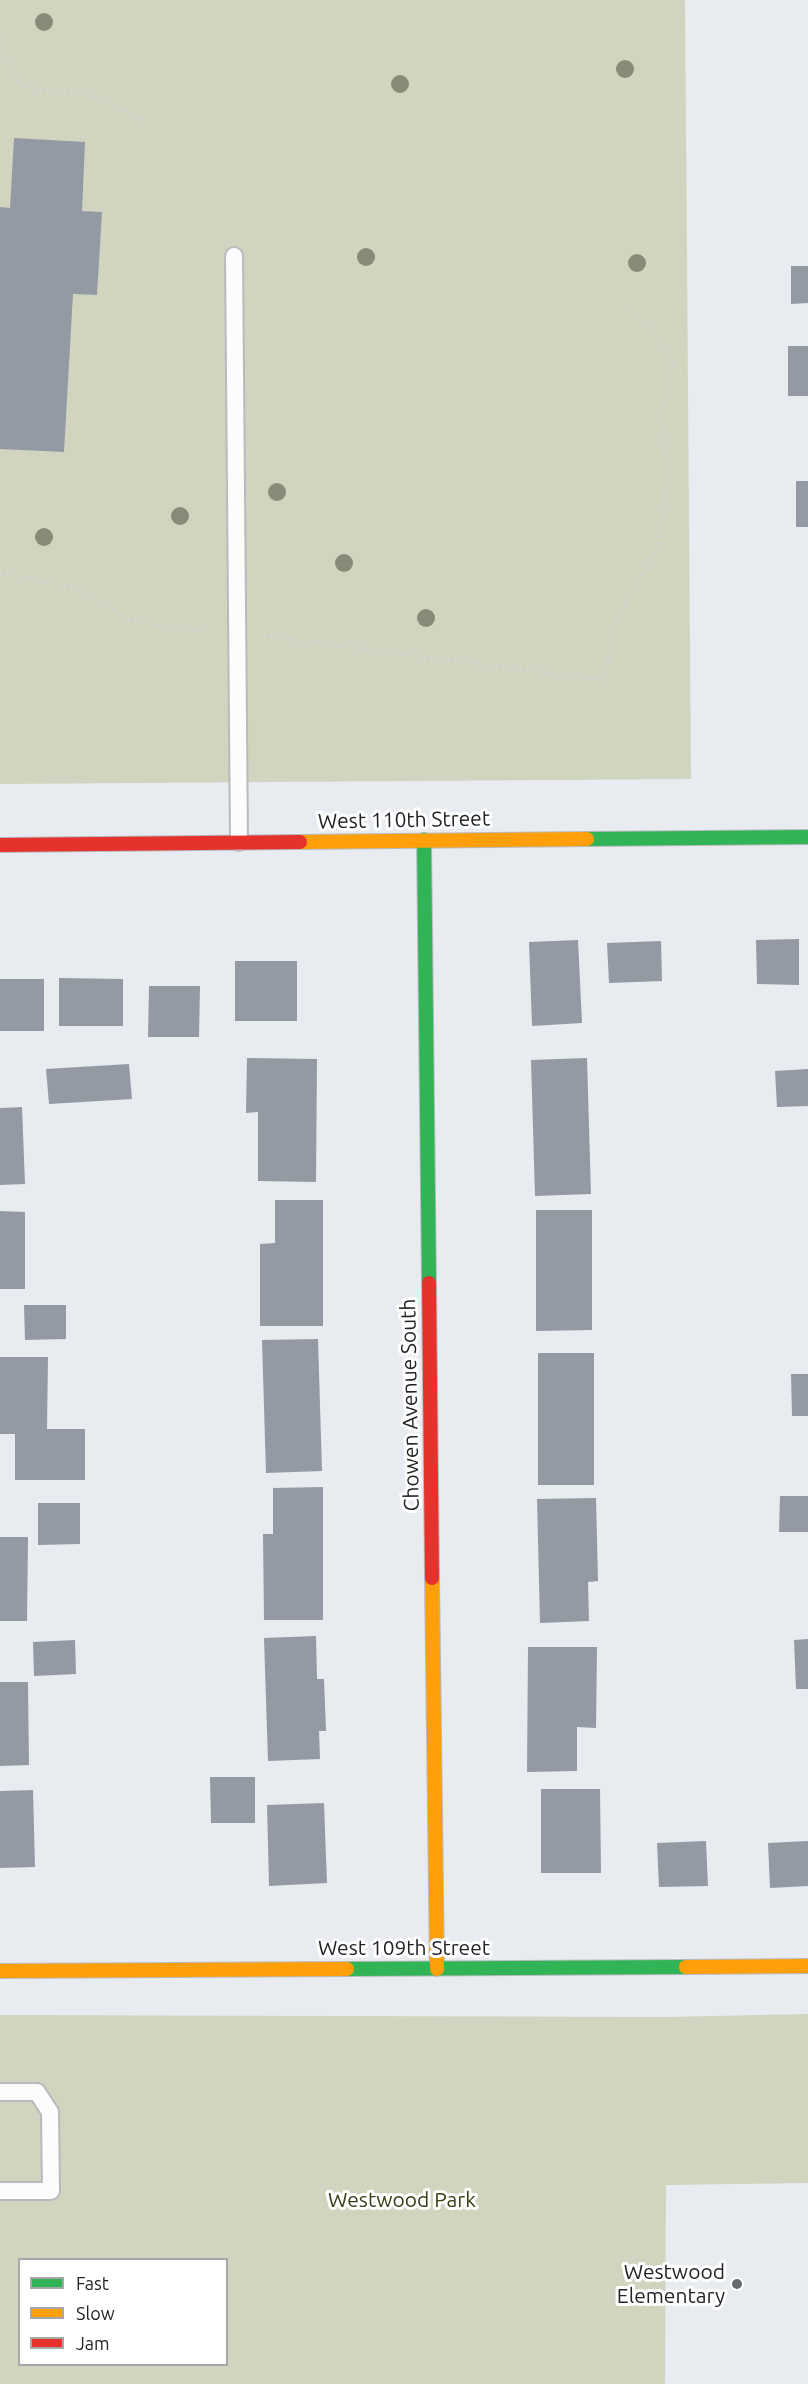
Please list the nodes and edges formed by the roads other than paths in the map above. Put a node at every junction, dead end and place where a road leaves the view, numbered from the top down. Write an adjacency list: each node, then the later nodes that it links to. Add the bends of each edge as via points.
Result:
1 (234, 256): 4 (lane)
2 (808, 837): 3 (street, West 110th Street)
3 (424, 840): 4 (street, West 110th Street); 7 (street, Chowen Avenue South)
4 (239, 842): 5 (street, West 110th Street)
5 (0, 844)
6 (808, 1966): 7 (street, West 109th Street)
7 (437, 1969): 8 (street, West 109th Street)
8 (0, 1971)
9 (0, 2092): 10 (lane, via 37,2092 50,2112 51,2191)
10 (0, 2191)

